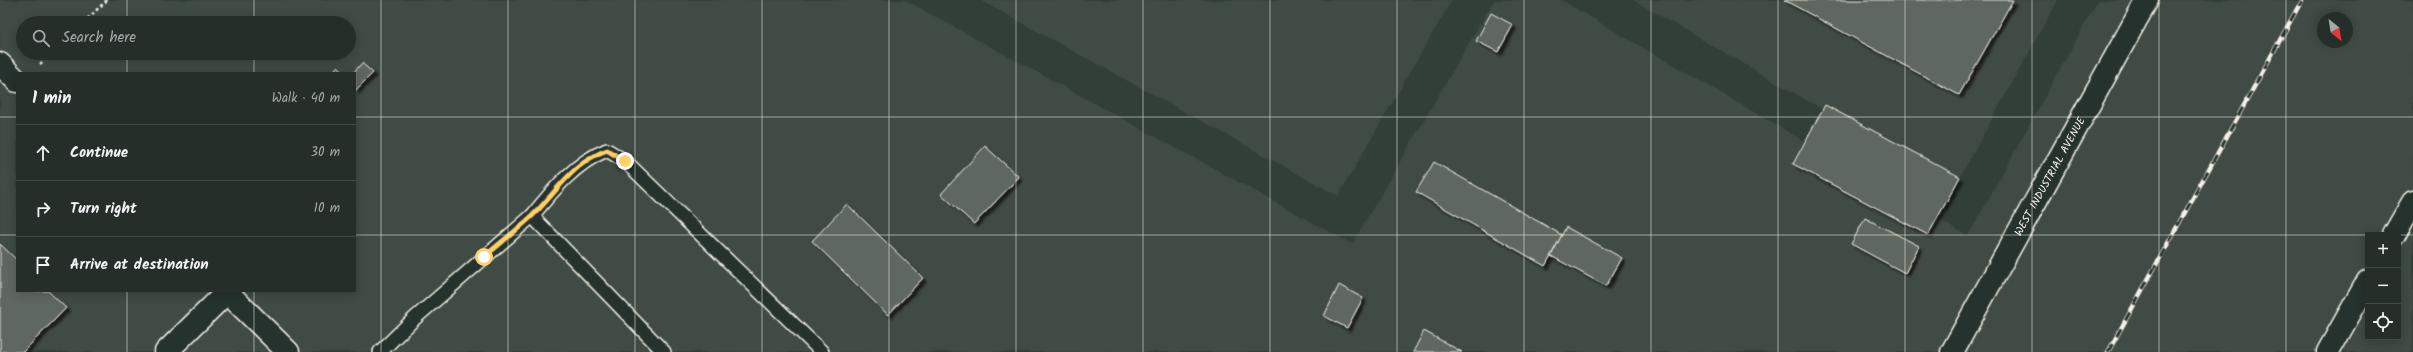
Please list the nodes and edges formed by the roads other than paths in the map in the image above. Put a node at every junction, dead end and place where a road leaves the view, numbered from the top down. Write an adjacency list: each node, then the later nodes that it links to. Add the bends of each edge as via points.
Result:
1 (2147, 0): 15 (street, WEST INDUSTRIAL AVENUE)
2 (0, 64): 3 (street)
3 (16, 80)
4 (2413, 202): 6 (street)
5 (532, 216): 12 (lane, via 415,318); 13 (lane); 14 (lane, via 590,156 607,150 625,161)
6 (2396, 232)
7 (2365, 286): 16 (street)
8 (225, 292): 10 (street)
9 (227, 292): 11 (street)
10 (166, 352)
11 (288, 352)
12 (380, 352)
13 (664, 352)
14 (822, 352)
15 (1952, 352)
16 (2328, 352)

